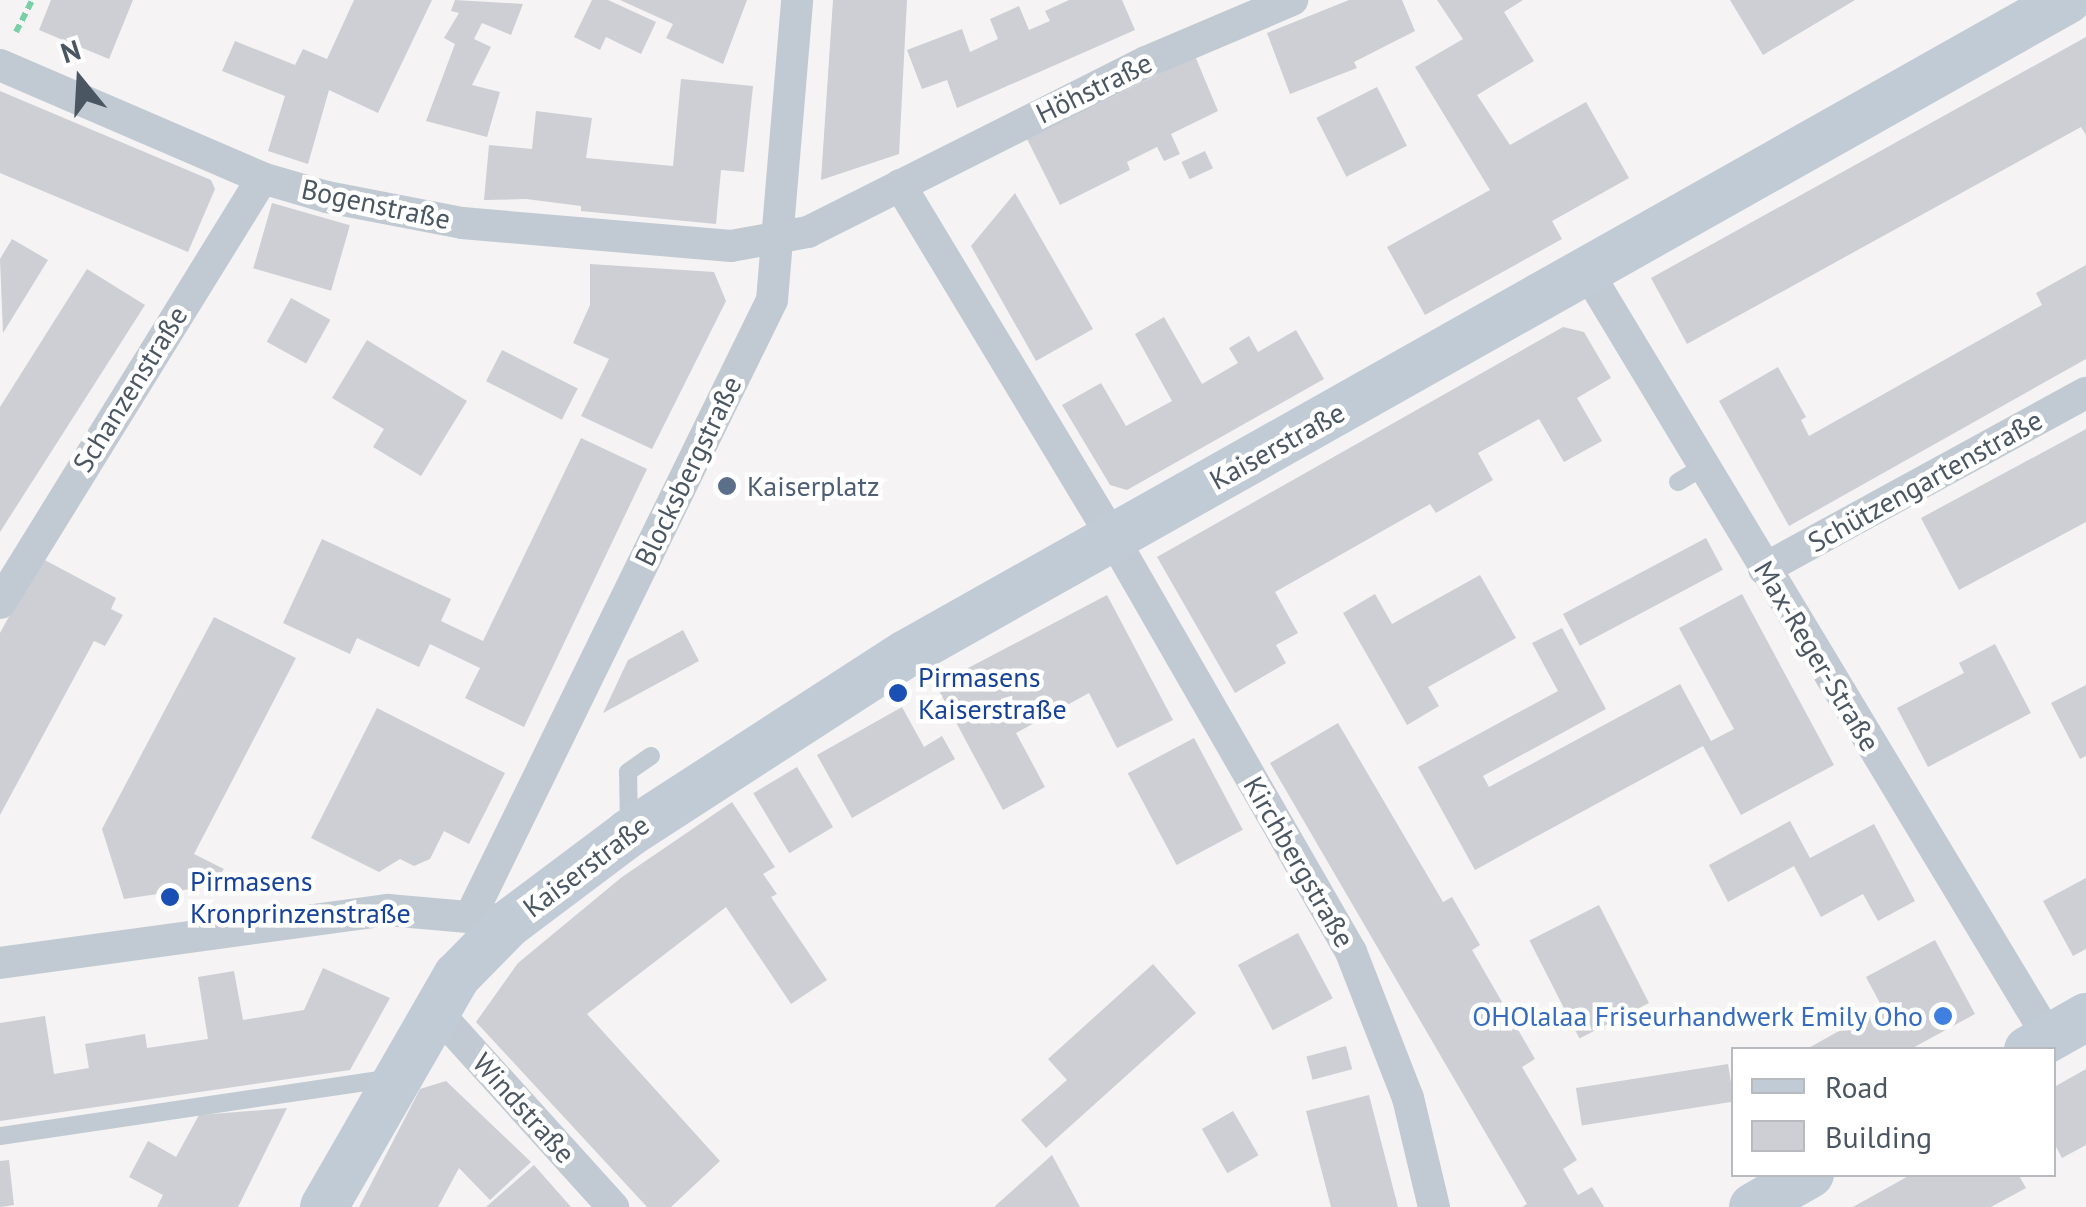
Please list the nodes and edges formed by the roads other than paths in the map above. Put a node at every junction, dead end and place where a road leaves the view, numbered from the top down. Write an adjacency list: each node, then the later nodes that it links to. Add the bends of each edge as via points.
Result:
1 (797, 0): 7 (street, Blocksbergstraße)
2 (1292, 0): 6 (street, Höhstraße, via 1146,62)
3 (2066, 0): 8 (main road, Kaiserstraße)
4 (0, 65): 5 (street, Bogenstraße)
5 (262, 178): 7 (street, Bogenstraße, via 462,223 731,246); 12 (street, Schanzenstraße)
6 (900, 185): 7 (street); 10 (street)
7 (775, 242): 15 (street, Blocksbergstraße, via 772,300)
8 (1588, 273): 10 (main road, Kaiserstraße); 11 (street, Max-Reger-Straße, via 1691,474)
9 (2086, 393): 11 (street, Schützengartenstraße)
10 (1113, 538): 14 (main road, Kaiserstraße, via 906,654); 24 (street, Kirchbergstraße, via 1351,952 1408,1098)
11 (1764, 569): 18 (street, Max-Reger-Straße)
12 (0, 602)
13 (651, 756): 14 (lane, via 628,772)
14 (630, 832): 15 (main road, Kaiserstraße)
15 (490, 918): 16 (street, via 388,910); 17 (main road, Blocksbergstraße)
16 (0, 964)
17 (435, 1010): 19 (main road, Blocksbergstraße); 23 (street, Windstraße)
18 (2054, 1034)
19 (394, 1079): 20 (lane); 22 (main road, Blocksbergstraße)
20 (0, 1136)
21 (1805, 1177): 25 (main road)
22 (324, 1207)
23 (613, 1207)
24 (1434, 1207)
25 (1753, 1207)

